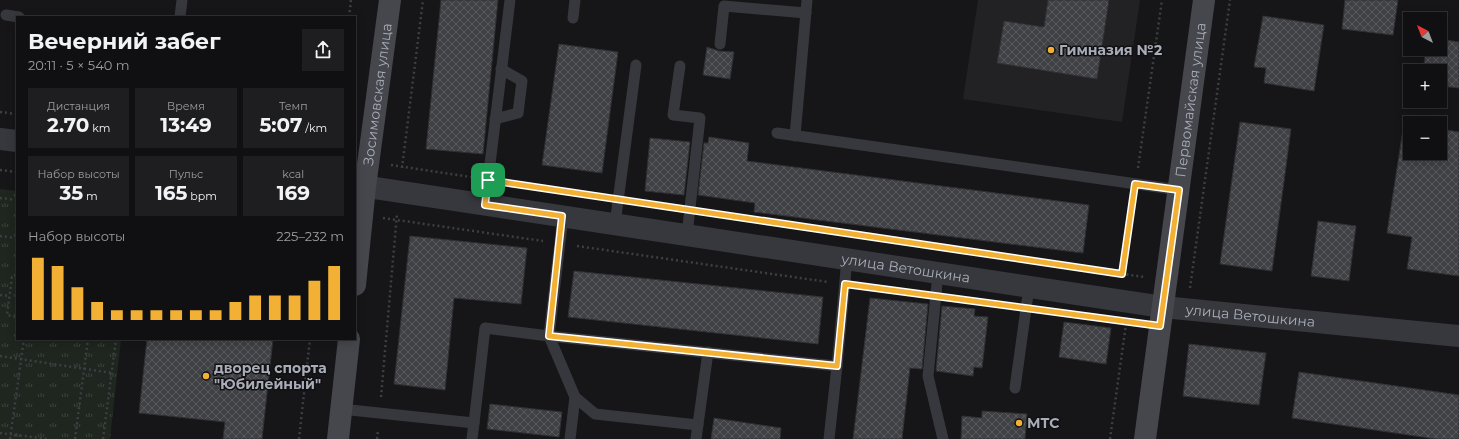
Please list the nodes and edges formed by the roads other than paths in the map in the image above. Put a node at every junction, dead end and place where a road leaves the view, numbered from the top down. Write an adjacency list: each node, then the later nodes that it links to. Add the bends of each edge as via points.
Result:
1 (182, 0): 9 (lane)
2 (390, 0): 21 (street, Зосимовская улица)
3 (510, 0): 15 (lane)
4 (575, 0): 11 (lane)
5 (807, 0): 7 (lane)
6 (1204, 0): 22 (street, Первомайская улица)
7 (806, 13): 12 (lane, via 724,6); 18 (lane)
8 (6, 15): 10 (lane)
9 (180, 16)
10 (16, 17)
11 (573, 18)
12 (720, 44)
13 (636, 65): 25 (lane)
14 (680, 66): 26 (lane, via 673,115 700,118)
15 (502, 69): 16 (lane); 16 (lane, via 522,81 518,113)
16 (495, 120): 23 (lane)
17 (777, 133): 18 (lane)
18 (795, 136): 22 (lane)
19 (0, 139): 20 (street)
20 (16, 141)
21 (360, 186): 23 (street, улица Ветошкина); 29 (street, Зосимовская улица, via 362,215)
22 (1179, 190): 31 (street, Первомайская улица)
23 (485, 205): 24 (street, улица Ветошкина)
24 (562, 216): 25 (street, улица Ветошкина); 32 (lane)
25 (615, 224): 26 (street, улица Ветошкина)
26 (687, 235): 27 (street, улица Ветошкина)
27 (847, 260): 28 (street, улица Ветошкина); 36 (lane)
28 (938, 273): 30 (street, улица Ветошкина); 46 (lane, via 928,376)
29 (356, 275)
30 (1029, 287): 31 (street, улица Ветошкина, via 1128,312); 37 (lane)
31 (1162, 317): 33 (street, улица Ветошкина, via 1187,309); 47 (street, Первомайская улица)
32 (549, 336): 35 (lane); 38 (lane); 41 (lane, via 485,328)
33 (1459, 336)
34 (349, 340): 39 (street)
35 (708, 352): 36 (lane); 40 (lane)
36 (837, 366): 45 (lane)
37 (1015, 388)
38 (575, 398): 40 (lane, via 595,414); 43 (lane)
39 (341, 409): 41 (lane, via 379,413); 42 (street)
40 (698, 425): 44 (lane)
41 (474, 434)
42 (338, 439)
43 (570, 439)
44 (696, 439)
45 (829, 439)
46 (943, 439)
47 (1145, 439)

